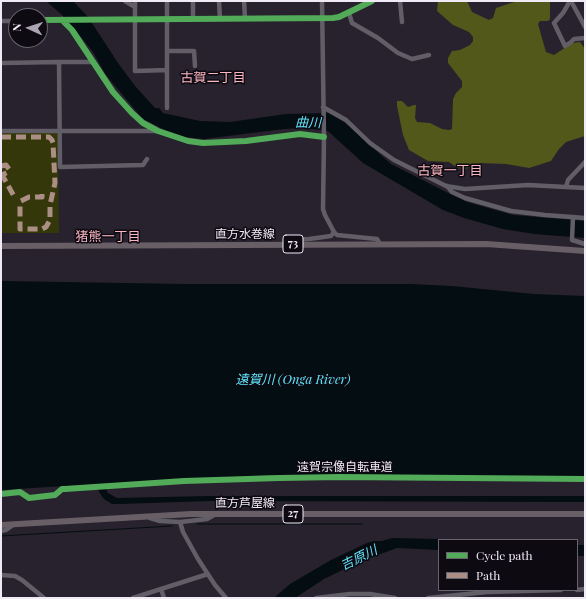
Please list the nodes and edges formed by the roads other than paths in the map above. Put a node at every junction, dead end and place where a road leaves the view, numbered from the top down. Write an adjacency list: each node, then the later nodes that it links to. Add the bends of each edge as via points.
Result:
1 (125, 1): 11 (street)
2 (135, 1): 11 (street)
3 (167, 1): 20 (street)
4 (193, 1): 15 (street)
5 (219, 1): 16 (street)
6 (244, 1): 13 (street)
7 (322, 1): 14 (street)
8 (400, 1): 21 (street)
9 (571, 1): 22 (street); 23 (street, via 554,23 565,46 574,39)
10 (369, 2): 12 (street)
11 (135, 7): 19 (street)
12 (349, 13): 14 (street, via 339,17); 25 (street, via 352,23 398,53 412,59)
13 (245, 18): 14 (street); 16 (street)
14 (322, 18): 32 (street)
15 (193, 19): 16 (street); 20 (street)
16 (220, 19)
17 (48, 20): 18 (street)
18 (63, 20): 19 (street); 27 (street)
19 (135, 20): 20 (street); 30 (street, via 135,71)
20 (167, 20): 24 (street)
21 (402, 22)
22 (585, 27)
23 (585, 38)
24 (167, 51): 29 (street, via 194,51); 30 (street)
25 (429, 54)
26 (59, 62): 27 (street); 28 (street); 34 (street)
27 (94, 62): 35 (street, via 113,92 132,113)
28 (1, 63)
29 (195, 66)
30 (167, 70): 31 (street)
31 (167, 108)
32 (324, 109): 36 (street); 39 (street, via 346,120 394,160)
33 (1, 131): 34 (street)
34 (60, 131): 35 (street); 37 (street, via 60,167 143,165)
35 (158, 131): 36 (street, via 203,143 300,134)
36 (324, 137): 44 (street, via 323,209)
37 (147, 159)
38 (585, 162): 40 (street, via 568,180)
39 (446, 186): 40 (street, via 465,189 528,185); 42 (street, via 465,198 511,211)
40 (566, 187): 41 (street)
41 (585, 188)
42 (573, 217): 43 (street); 47 (street, via 572,240)
43 (585, 218)
44 (334, 232): 45 (street, via 331,236 292,240); 46 (street, via 340,236 377,239)
45 (291, 244): 46 (main road, 直方水巻線 / 73); 48 (main road, 直方水巻線 / 73)
46 (380, 244): 49 (main road, 直方水巻線 / 73, via 486,244)
47 (585, 244)
48 (1, 246)
49 (585, 251)
50 (216, 514): 51 (main road, 直方芦屋線 / 27); 52 (main road, 直方芦屋線 / 27); 53 (street, via 207,519)
51 (585, 514)
52 (143, 517): 53 (street); 54 (main road, 直方芦屋線 / 27)
53 (180, 522): 57 (street, via 183,532)
54 (15, 524): 55 (main road, 直方芦屋線 / 27); 56 (street)
55 (1, 525)
56 (1, 531)
57 (208, 574): 59 (street); 64 (street)
58 (1, 575): 61 (street, via 15,576)
59 (162, 589): 62 (street); 63 (street)
60 (524, 591): 67 (street)
61 (44, 598)
62 (133, 598)
63 (164, 598)
64 (226, 598)
65 (316, 598): 66 (street, via 370,594)
66 (395, 598)
67 (428, 598)

